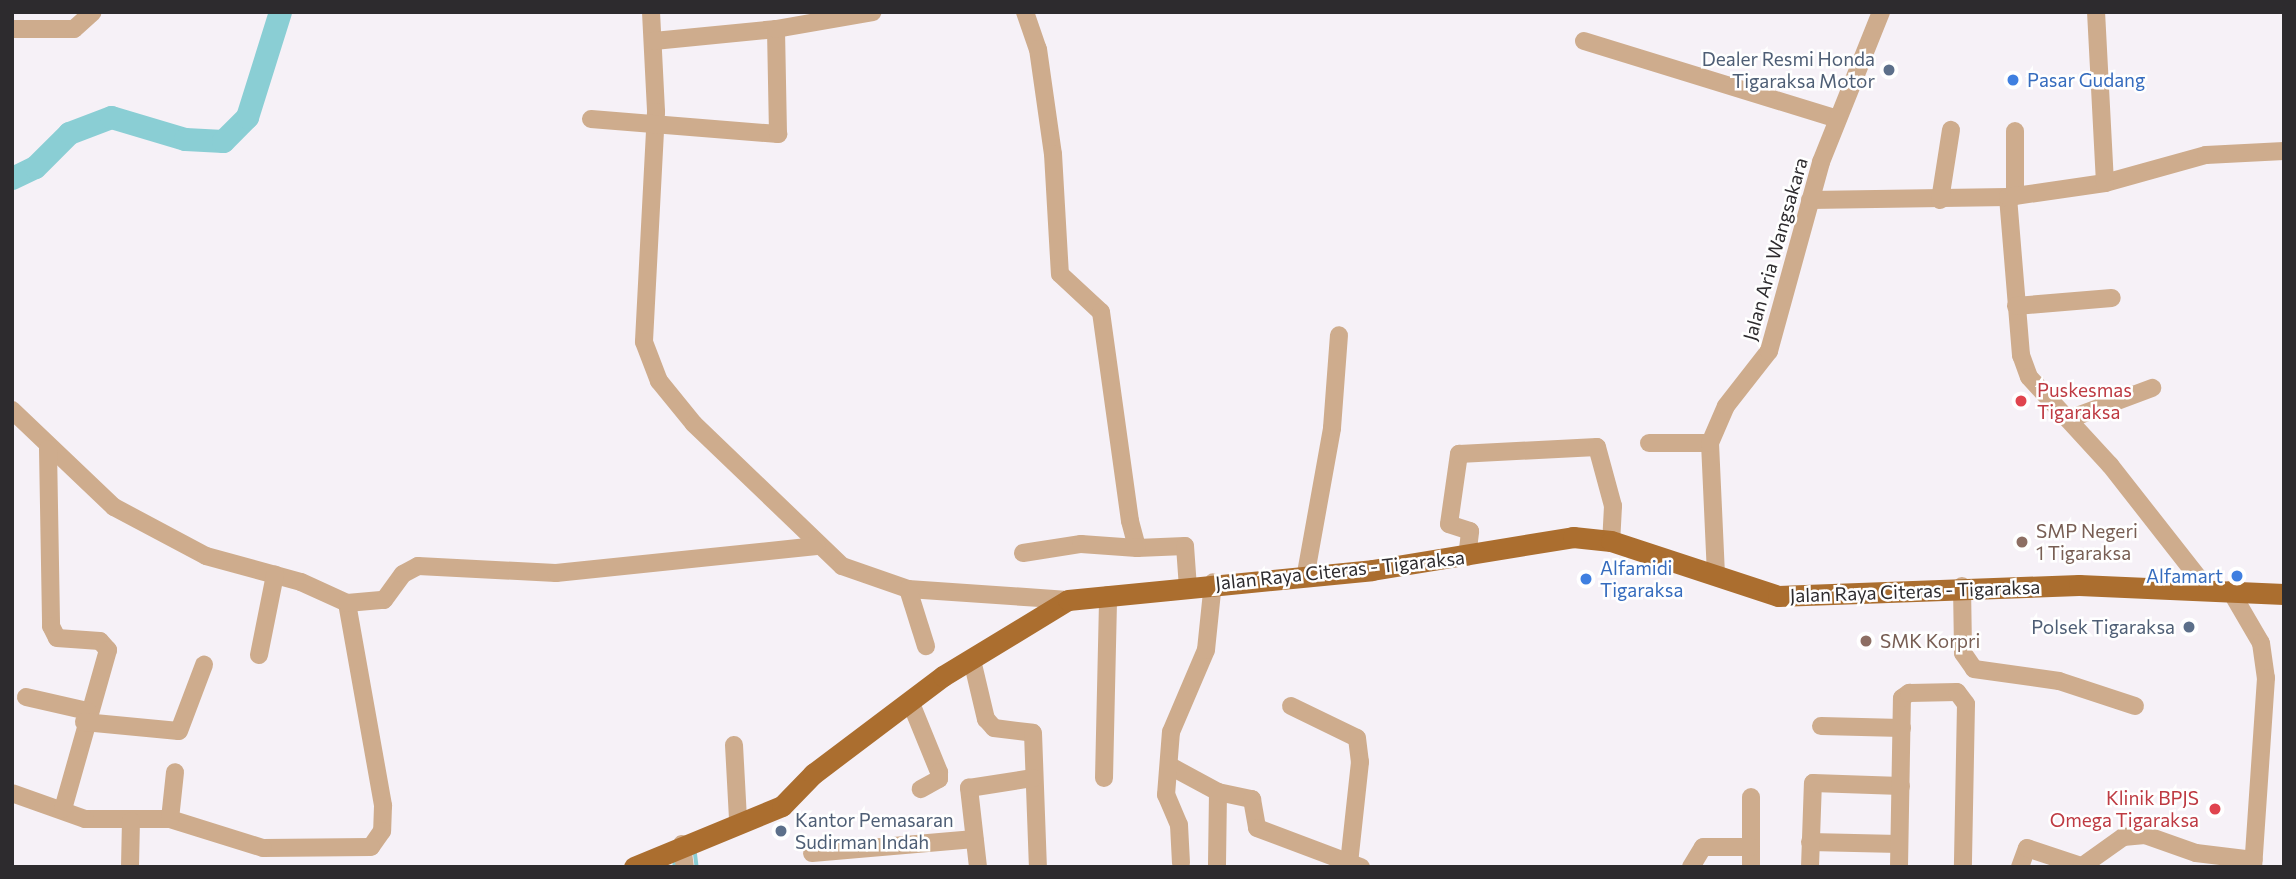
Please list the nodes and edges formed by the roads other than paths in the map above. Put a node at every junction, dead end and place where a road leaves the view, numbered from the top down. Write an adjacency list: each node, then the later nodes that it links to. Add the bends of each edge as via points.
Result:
1 (93, 12): 8 (street, via 74,29)
2 (651, 12): 10 (street)
3 (873, 12): 7 (street)
4 (1025, 12): 33 (street, via 1038,49 1053,154 1060,274 1101,312)
5 (1881, 12): 13 (street, Jalan Aria Wangsakara)
6 (2096, 12): 18 (street)
7 (810, 18): 9 (street)
8 (12, 29)
9 (776, 29): 10 (street); 14 (street, via 778,134)
10 (654, 41): 14 (street)
11 (1584, 41): 13 (street)
12 (591, 119): 14 (street)
13 (1837, 120): 20 (street, Jalan Aria Wangsakara)
14 (654, 128): 32 (street, via 644,342 654,368 694,424)
15 (1951, 130): 21 (street)
16 (2015, 131): 19 (street)
17 (2284, 151): 18 (street, via 2206,155)
18 (2105, 183): 19 (street)
19 (2012, 197): 21 (street); 23 (street)
20 (1811, 200): 21 (street); 29 (street, Jalan Aria Wangsakara, via 1769,351 1726,406)
21 (1940, 200)
22 (2112, 298): 23 (street)
23 (2016, 306): 27 (street, via 2023,365)
24 (1339, 335): 36 (street, via 1332,428)
25 (2152, 388): 27 (street)
26 (12, 410): 30 (street)
27 (2069, 419): 43 (street)
28 (1649, 443): 29 (street)
29 (1710, 443): 38 (street, Jalan Aria Wangsakara)
30 (48, 449): 37 (street, via 114,507 206,556); 57 (street, via 51,626 57,638 108,646)
31 (1611, 541): 35 (main road, Jalan Raya Citeras - Tigaraksa, via 1540,540); 35 (street, via 1613,506 1597,447 1459,454 1449,524 1469,531); 38 (main road, Jalan Raya Citeras - Tigaraksa)
32 (817, 546): 42 (street, via 865,578); 48 (street, via 556,573 418,566 384,600)
33 (1138, 548): 34 (street, via 1081,544); 41 (street, via 1185,546)
34 (1023, 553)
35 (1467, 557): 36 (main road, Jalan Raya Citeras - Tigaraksa)
36 (1306, 573): 39 (main road, Jalan Raya Citeras - Tigaraksa)
37 (275, 575): 48 (street); 50 (street)
38 (1716, 575): 40 (main road, Jalan Raya Citeras - Tigaraksa, via 1765,594 1799,597)
39 (1213, 582): 41 (main road, Jalan Raya Citeras - Tigaraksa); 61 (street, via 1212,623 1171,732)
40 (1962, 586): 43 (main road, Jalan Raya Citeras - Tigaraksa); 56 (street, via 1963,653 1974,669 2059,681)
41 (1188, 588): 46 (main road, Jalan Raya Citeras - Tigaraksa)
42 (908, 589): 47 (street); 49 (street)
43 (2208, 590): 44 (main road, Jalan Raya Citeras - Tigaraksa)
44 (2230, 590): 45 (main road, Jalan Raya Citeras - Tigaraksa); 81 (street, via 2261,643 2266,678)
45 (2284, 594)
46 (1108, 596): 47 (main road, Jalan Raya Citeras - Tigaraksa); 64 (street)
47 (1068, 600): 51 (main road, Jalan Raya Citeras - Tigaraksa, via 1003,634)
48 (347, 603): 71 (street, via 383,806 377,844 262,848)
49 (926, 646)
50 (259, 655)
51 (972, 660): 54 (main road, Jalan Raya Citeras - Tigaraksa); 63 (street, via 986,719 994,728 1032,730)
52 (204, 665): 57 (street, via 179,732)
53 (26, 697): 57 (street)
54 (910, 701): 66 (street, via 939,772 939,779); 72 (main road, Jalan Raya Citeras - Tigaraksa, via 813,774 782,806)
55 (1291, 706): 82 (street, via 1357,738)
56 (2135, 706)
57 (86, 716): 70 (street)
58 (1821, 726): 59 (street)
59 (1902, 728): 65 (street); 94 (street, via 1904,694 1964,696)
60 (734, 745): 72 (street)
61 (1170, 766): 67 (street); 80 (street, via 1167,804 1179,825)
62 (175, 772): 71 (street)
63 (1033, 778): 74 (street, via 974,783 969,788); 88 (street)
64 (1104, 778)
65 (1901, 786): 75 (street, via 1813,783); 77 (street)
66 (921, 789)
67 (1218, 792): 82 (street, via 1252,799 1257,828); 89 (street)
68 (12, 793): 70 (street)
69 (1751, 797): 78 (street)
70 (63, 809): 73 (street, via 85,819)
71 (170, 819): 73 (street)
72 (738, 820): 76 (main road, Jalan Raya Citeras - Tigaraksa)
73 (131, 821): 84 (street)
74 (974, 839): 79 (street); 87 (street)
75 (1810, 842): 77 (street); 92 (street)
76 (682, 844): 85 (main road, Jalan Raya Citeras - Tigaraksa); 86 (street)
77 (1899, 844): 93 (street)
78 (1751, 848): 90 (street, via 1703,848); 91 (street)
79 (812, 853)
80 (1181, 863)
81 (2254, 863): 83 (street, via 2196,853 2145,835 2123,837)
82 (1355, 865)
83 (2081, 866): 95 (street, via 2027,848)
84 (130, 867)
85 (634, 867)
86 (685, 867)
87 (978, 867)
88 (1038, 867)
89 (1217, 867)
90 (1691, 867)
91 (1751, 867)
92 (1810, 867)
93 (1899, 867)
94 (1963, 867)
95 (2020, 867)

